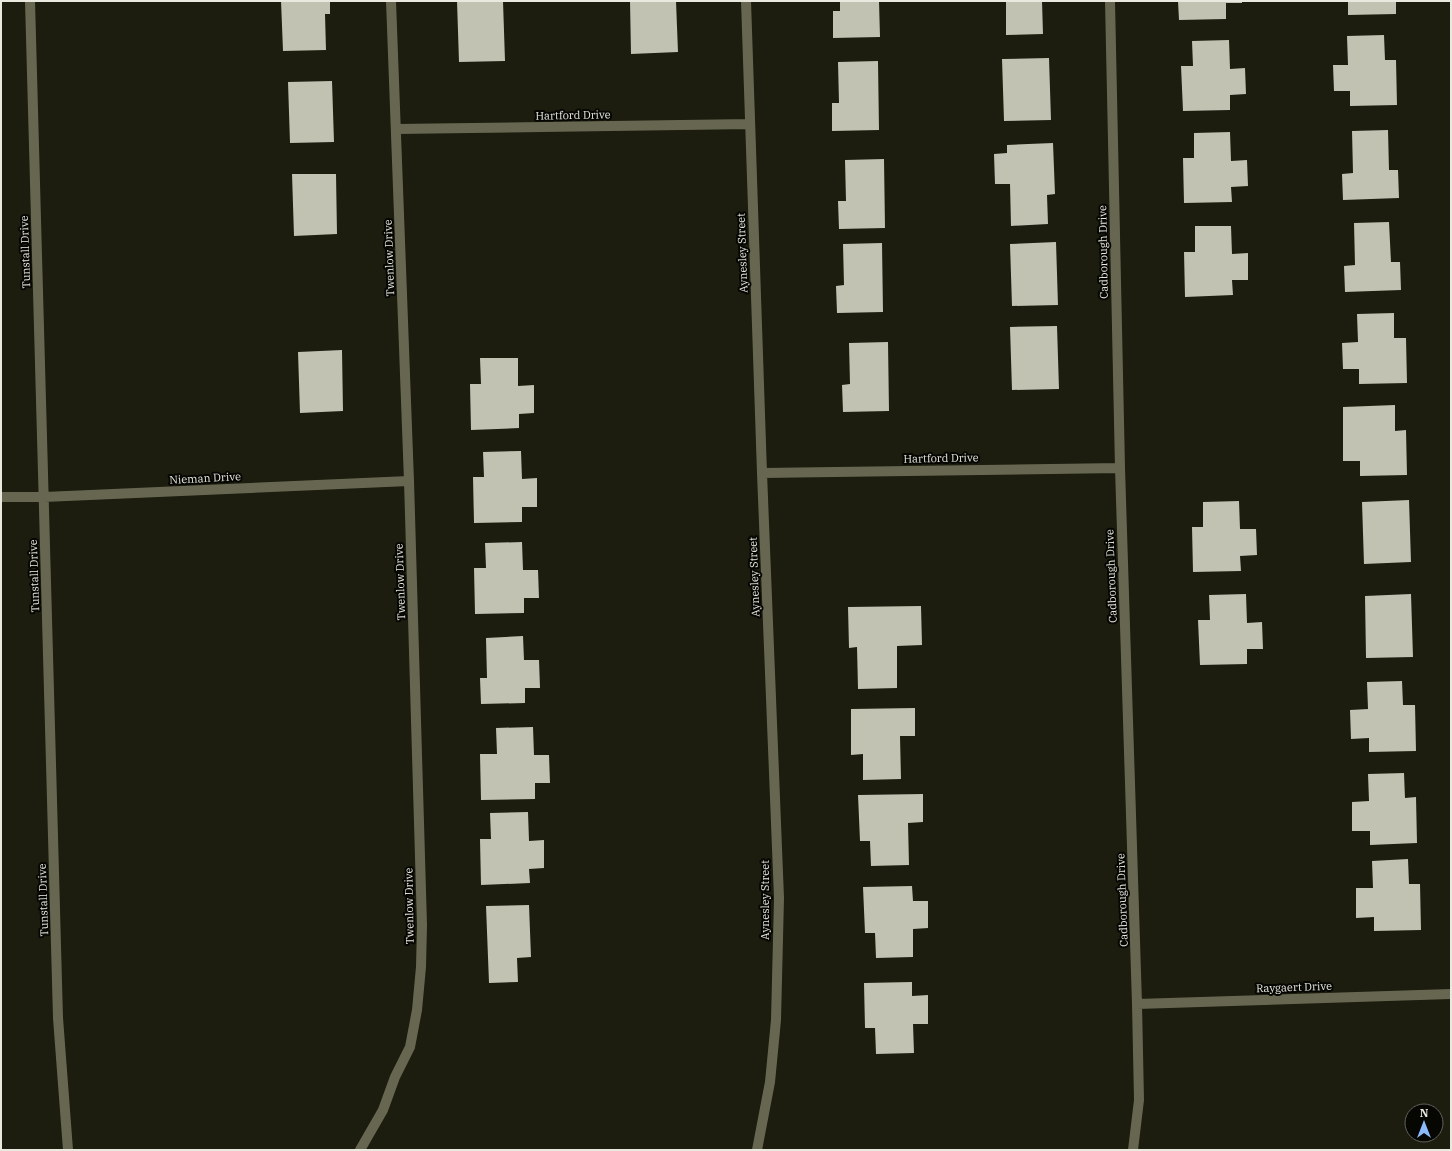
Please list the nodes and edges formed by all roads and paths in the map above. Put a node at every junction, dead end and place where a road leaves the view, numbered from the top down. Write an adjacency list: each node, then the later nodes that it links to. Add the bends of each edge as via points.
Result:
1 (30, 1): 11 (street, Tunstall Drive)
2 (391, 1): 6 (street, Twenlow Drive)
3 (746, 1): 5 (street, Aynesley Street)
4 (1110, 1): 7 (street, Cadborough Drive)
5 (750, 124): 6 (street, Hartford Drive); 8 (street, Aynesley Street)
6 (396, 129): 9 (street, Twenlow Drive)
7 (1120, 468): 8 (street, Hartford Drive); 13 (street, Cadborough Drive)
8 (762, 473): 16 (street, Aynesley Street, via 778,898 776,1020 770,1082)
9 (410, 481): 11 (street, Nieman Drive); 15 (street, Twenlow Drive, via 421,967 410,1047 383,1110)
10 (1, 497): 11 (street, Nieman Drive)
11 (44, 497): 14 (street, Tunstall Drive, via 58,1018)
12 (1451, 994): 13 (street, Raygaert Drive)
13 (1137, 1004): 17 (street, Cadborough Drive, via 1139,1100)
14 (68, 1150)
15 (360, 1150)
16 (757, 1150)
17 (1133, 1150)

